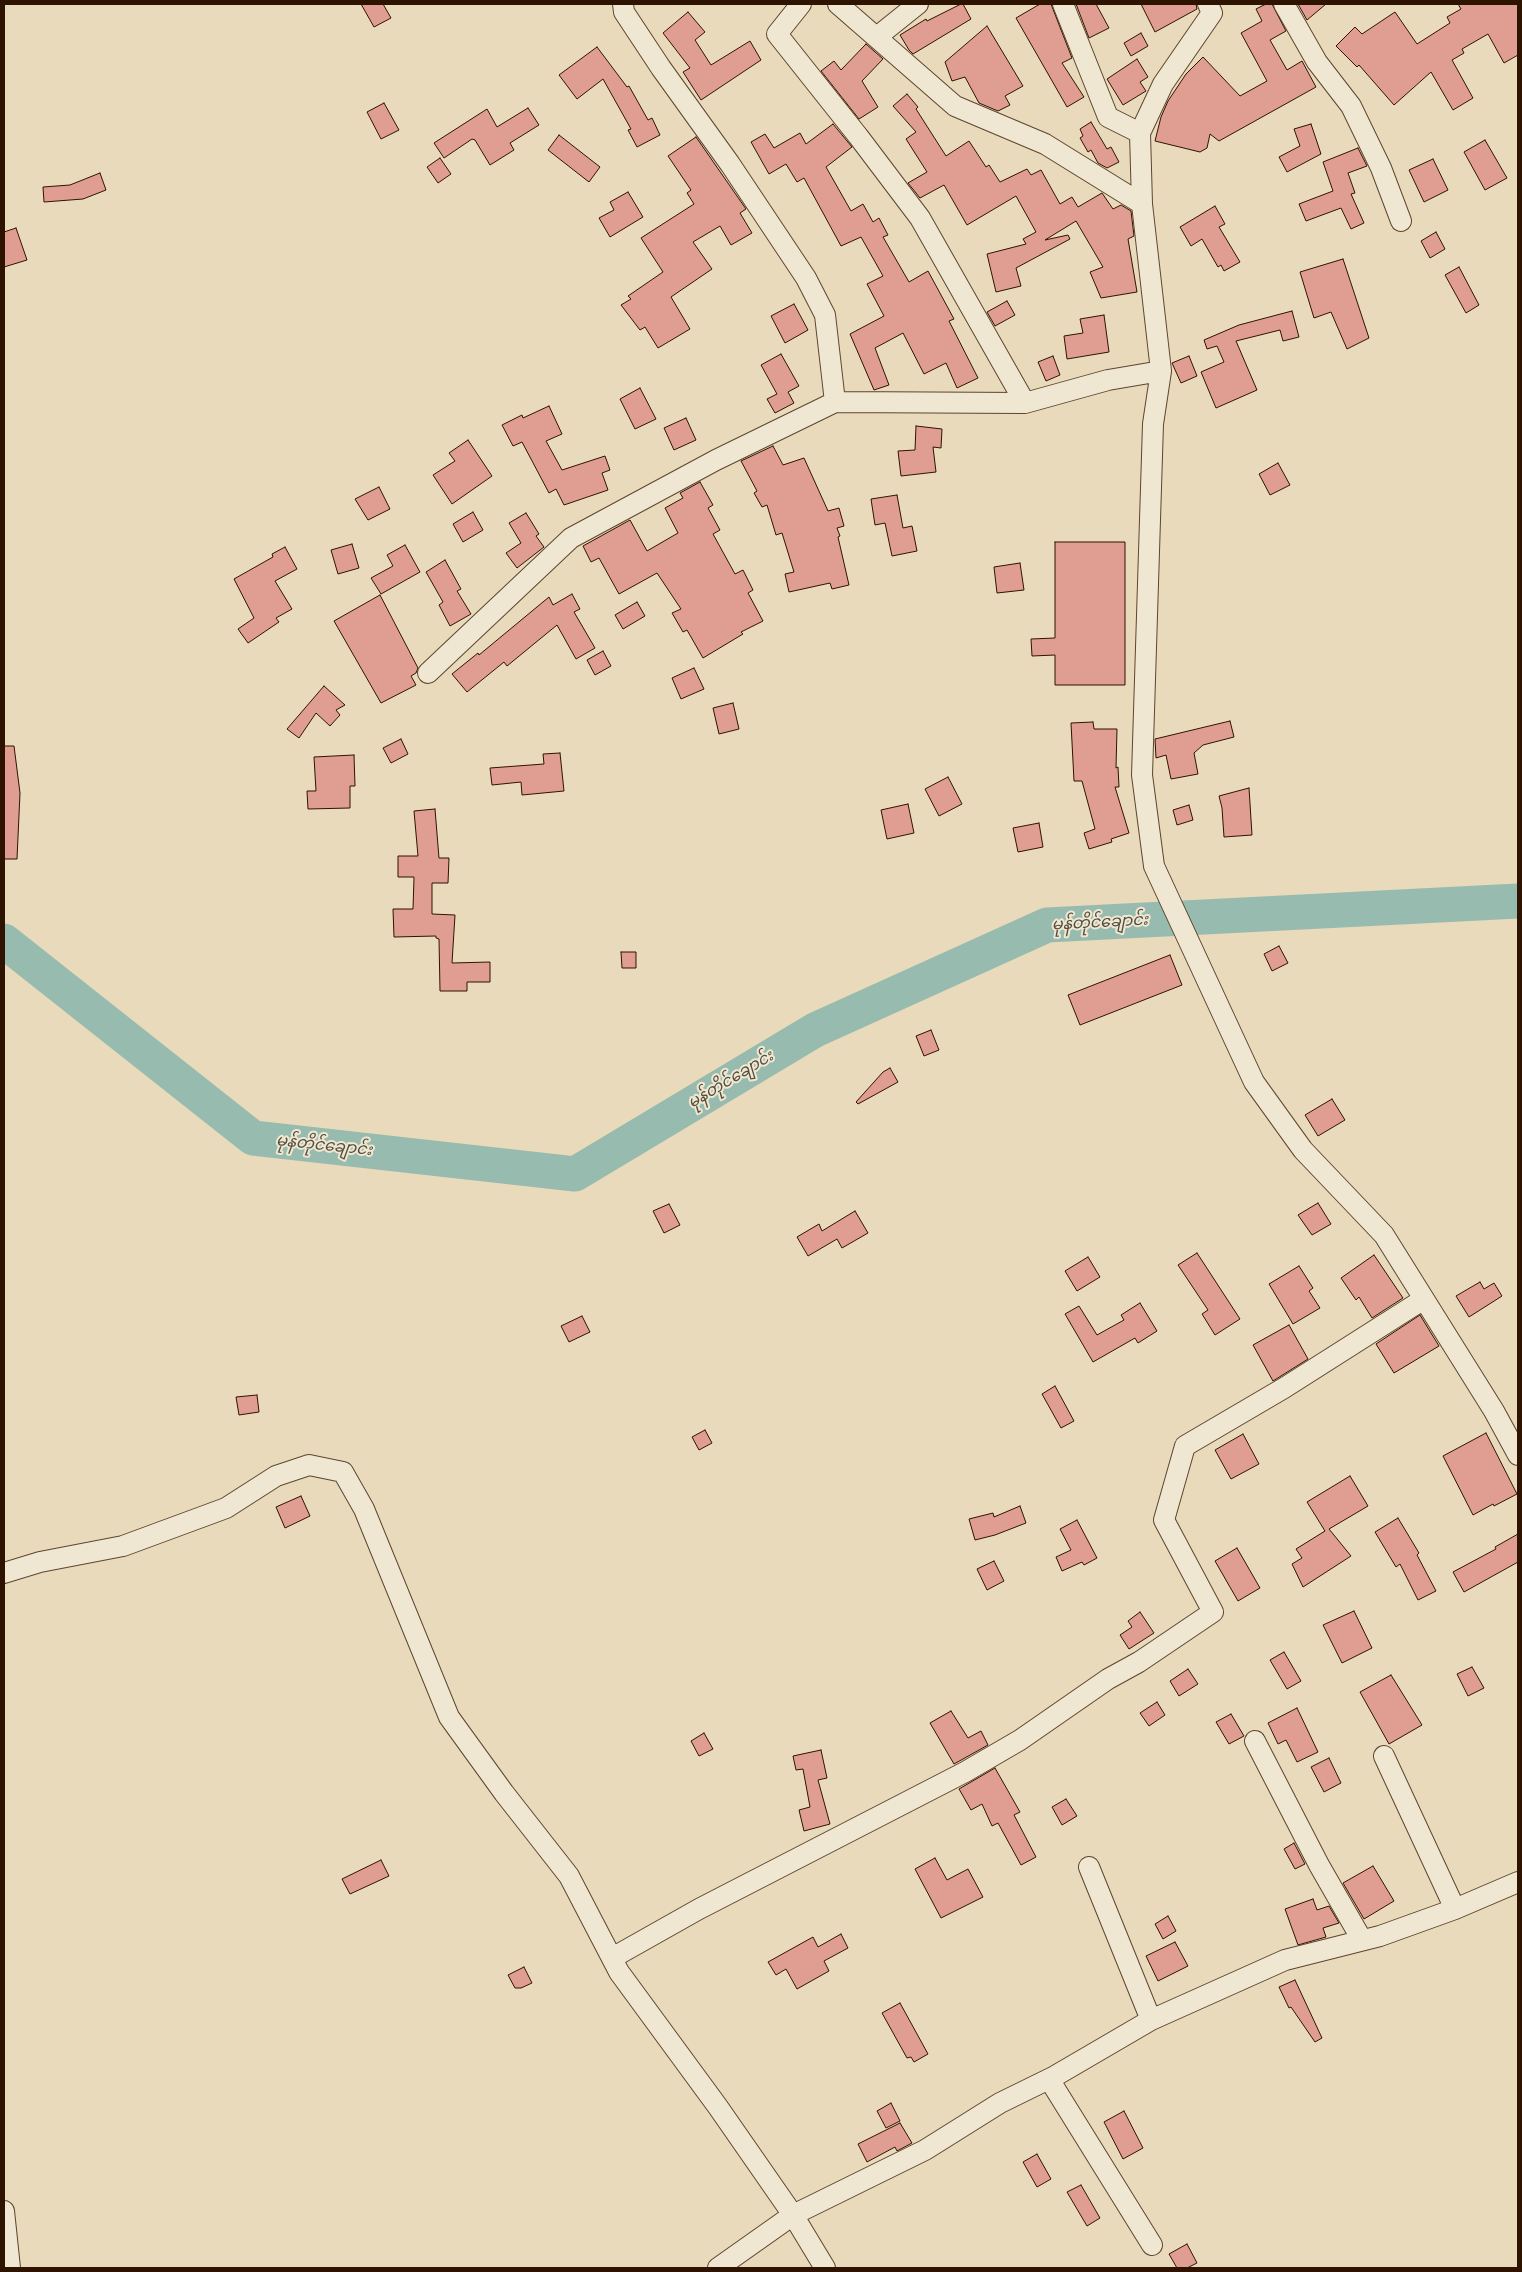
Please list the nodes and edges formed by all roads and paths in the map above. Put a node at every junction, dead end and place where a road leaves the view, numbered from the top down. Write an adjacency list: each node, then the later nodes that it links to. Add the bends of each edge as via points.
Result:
1 (623, 4): 13 (street, via 624,12 661,68 806,278 825,315)
2 (801, 4): 14 (street, via 777,34 920,218)
3 (838, 4): 8 (street)
4 (918, 4): 8 (street)
5 (1063, 4): 9 (street, via 1108,117)
6 (1284, 4): 11 (street, via 1317,62 1350,106 1381,168)
7 (1216, 7): 9 (street, via 1162,84)
8 (878, 36): 10 (street, via 956,106 1045,144)
9 (1140, 133): 10 (street)
10 (1142, 204): 12 (street)
11 (1401, 221)
12 (1161, 371): 14 (street, via 1108,380); 16 (street, via 1153,424 1142,774 1154,866 1254,1082 1303,1150 1384,1235)
13 (835, 402): 14 (street); 15 (street, via 716,460 571,538)
14 (1025, 403)
15 (428, 673)
16 (1424, 1299): 17 (street); 25 (street, via 1185,1446 1164,1520 1213,1612 1020,1740 965,1772 699,1909)
17 (1518, 1455)
18 (4, 1573): 25 (street, via 40,1562 123,1546 226,1508 276,1476 309,1465 343,1472 367,1517 449,1717 569,1876)
19 (1255, 1741): 24 (street)
20 (1384, 1756): 23 (street)
21 (1089, 1867): 26 (street)
22 (1518, 1882): 23 (street)
23 (1455, 1909): 24 (street)
24 (1362, 1940): 26 (street, via 1285,1960)
25 (612, 1958): 29 (street)
26 (1151, 2020): 27 (street)
27 (1049, 2079): 29 (street, via 1000,2103 925,2150); 30 (street)
28 (4, 2211): 31 (street)
29 (793, 2215): 32 (street); 33 (street)
30 (1152, 2245)
31 (10, 2268)
32 (718, 2268)
33 (825, 2268)

